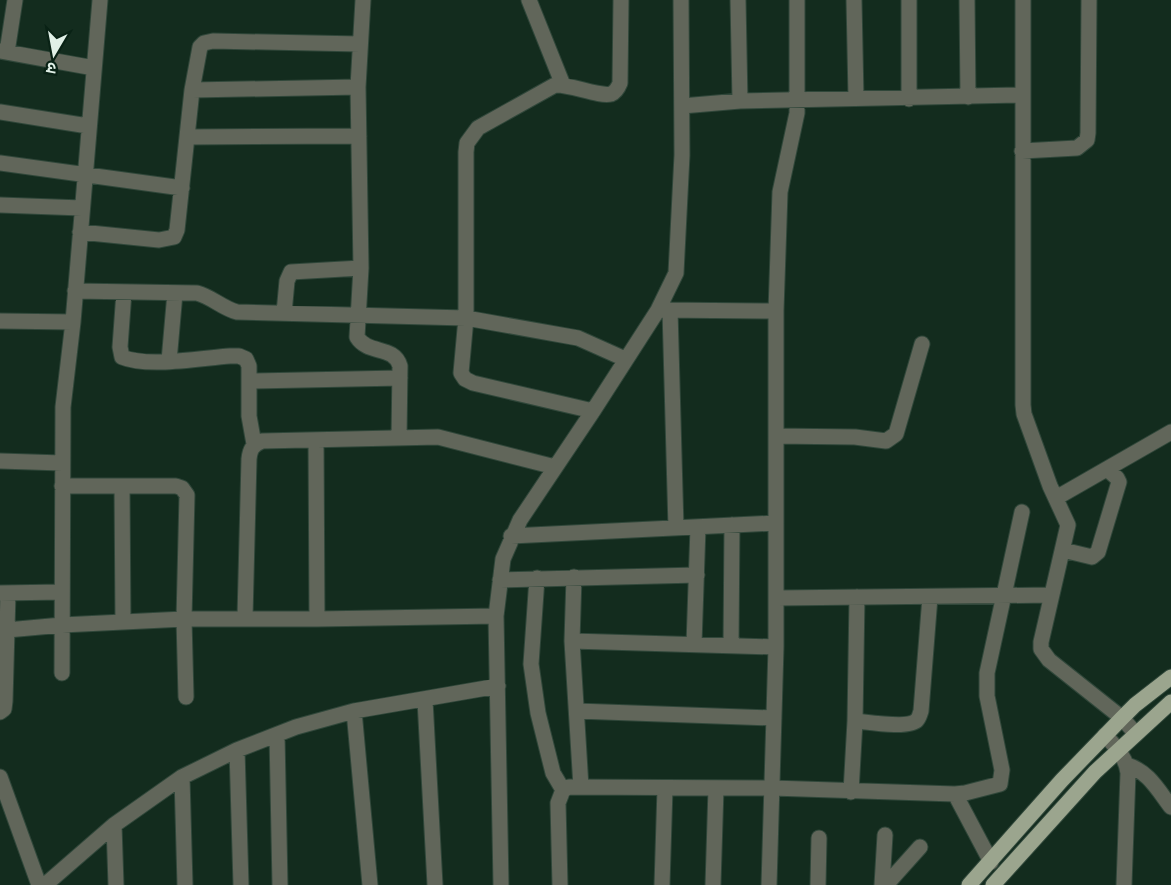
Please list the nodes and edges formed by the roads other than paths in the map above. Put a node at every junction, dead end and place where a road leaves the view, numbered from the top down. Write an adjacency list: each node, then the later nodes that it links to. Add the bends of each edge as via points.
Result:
1 (15, 0): 15 (street)
2 (100, 0): 16 (street)
3 (363, 0): 14 (street)
4 (528, 0): 17 (street)
5 (621, 0): 17 (street, via 617,90 604,94)
6 (681, 0): 26 (street)
7 (738, 0): 25 (street)
8 (797, 0): 23 (street)
9 (854, 0): 22 (street)
10 (909, 0): 24 (street)
11 (967, 0): 21 (street)
12 (1023, 0): 20 (street)
13 (1089, 0): 31 (street, via 1087,140 1077,148)
14 (360, 44): 18 (street); 19 (street, via 204,43)
15 (4, 52): 16 (street)
16 (94, 68): 28 (street)
17 (563, 85): 46 (street, via 548,88 478,128 467,143)
18 (358, 87): 19 (street); 29 (street)
19 (192, 90): 30 (street)
20 (1022, 95): 21 (street); 31 (street)
21 (968, 97): 24 (street)
22 (856, 98): 23 (street); 24 (street)
23 (798, 99): 25 (street); 43 (street, via 781,182)
24 (909, 99)
25 (740, 101): 26 (street)
26 (682, 106): 42 (street, via 678,263)
27 (0, 112): 28 (street)
28 (88, 126): 33 (street)
29 (359, 136): 30 (street); 38 (street)
30 (188, 137): 34 (street)
31 (1022, 151): 66 (street, via 1023,405)
32 (0, 163): 33 (street)
33 (84, 175): 34 (street); 36 (street)
34 (182, 188): 37 (street, via 174,237 159,240)
35 (0, 205): 36 (street)
36 (82, 208): 37 (street)
37 (80, 232): 39 (street)
38 (361, 268): 44 (street, via 291,272 286,281); 45 (street)
39 (75, 291): 40 (street); 48 (street)
40 (124, 292): 41 (street); 51 (street, via 122,357)
41 (174, 293): 44 (street, via 205,295 237,312); 51 (street)
42 (664, 310): 43 (street); 50 (street); 71 (street)
43 (776, 311): 56 (street)
44 (284, 313): 45 (street)
45 (359, 314): 46 (street); 52 (street, via 357,337 362,345 398,358)
46 (466, 318): 50 (street, via 578,339); 54 (street, via 460,373 465,379)
47 (0, 321): 48 (street)
48 (73, 322): 61 (street, via 63,407)
49 (922, 344): 56 (street, via 892,438 879,441)
50 (625, 359): 54 (street)
51 (170, 361): 53 (street, via 239,356 249,366)
52 (400, 378): 53 (street); 57 (street)
53 (249, 381): 59 (street)
54 (593, 411): 62 (street)
55 (1171, 432): 63 (street)
56 (776, 435): 68 (street)
57 (399, 438): 58 (street); 62 (street, via 451,440)
58 (316, 440): 59 (street); 88 (street)
59 (254, 444): 86 (street, via 249,459)
60 (0, 461): 61 (street)
61 (62, 462): 64 (street)
62 (555, 467): 72 (street)
63 (1107, 469): 66 (street); 73 (street, via 1119,482 1098,552 1092,556)
64 (62, 486): 65 (street); 78 (street)
65 (122, 486): 87 (street, via 176,486 187,495); 89 (street)
66 (1056, 498): 73 (street, via 1068,525)
67 (1022, 512): 81 (street)
68 (776, 523): 69 (street); 84 (street)
69 (732, 525): 70 (street); 94 (street)
70 (698, 526): 71 (street); 74 (street)
71 (676, 528): 72 (street)
72 (512, 536): 77 (street)
73 (1063, 550): 80 (street)
74 (697, 575): 75 (street); 93 (street)
75 (574, 577): 76 (street); 92 (street)
76 (537, 578): 77 (street); 120 (street, via 531,664 553,773)
77 (500, 580): 85 (street)
78 (62, 592): 79 (street); 90 (street)
79 (4, 593): 91 (street)
80 (1051, 595): 81 (street); 106 (street, via 1041,649)
81 (1003, 596): 83 (street); 122 (street, via 987,673 987,696 1002,777 1000,784)
82 (857, 597): 83 (street); 84 (street); 107 (street)
83 (930, 597): 107 (street, via 921,711 917,720 901,725)
84 (777, 598): 95 (street)
85 (496, 616): 88 (street); 98 (street)
86 (245, 618): 87 (street); 88 (street)
87 (184, 619): 89 (street); 99 (street)
88 (317, 619)
89 (123, 622): 90 (street)
90 (62, 624): 91 (street); 96 (street)
91 (7, 630): 104 (street, via 5,701)
92 (572, 640): 93 (street); 103 (street)
93 (694, 644): 94 (street)
94 (731, 645): 95 (street)
95 (776, 647): 105 (street)
96 (62, 673)
97 (1171, 677): 106 (main road)
98 (498, 686): 100 (street); 137 (street)
99 (186, 697)
100 (424, 700): 102 (street); 136 (street)
101 (1171, 703): 108 (main road)
102 (354, 711): 109 (street); 135 (street)
103 (577, 711): 105 (street); 116 (street)
104 (0, 712)
105 (774, 718): 119 (street)
106 (1122, 718): 108 (street); 110 (main road)
107 (855, 722): 121 (street)
108 (1136, 734): 112 (main road)
109 (277, 735): 111 (street); 134 (street)
110 (1105, 735): 112 (street); 128 (main road)
111 (237, 750): 115 (street); 133 (street)
112 (1119, 750): 113 (street); 145 (main road)
113 (1127, 765): 123 (street, via 1146,774); 146 (street)
114 (0, 777): 130 (street)
115 (182, 777): 124 (street); 132 (street)
116 (581, 787): 117 (street); 120 (street)
117 (664, 788): 118 (street); 139 (street)
118 (716, 788): 119 (street); 140 (street)
119 (772, 788): 121 (street); 141 (street)
120 (563, 790): 138 (street, via 558,803)
121 (851, 792): 122 (street)
122 (955, 794): 128 (street)
123 (1171, 807)
124 (114, 825): 129 (street); 131 (street)
125 (885, 835): 143 (street)
126 (819, 838): 142 (street)
127 (920, 847): 143 (street)
128 (991, 862): 144 (main road)
129 (115, 884)
130 (39, 885)
131 (45, 885)
132 (185, 885)
133 (241, 885)
134 (280, 885)
135 (370, 885)
136 (435, 885)
137 (501, 885)
138 (560, 885)
139 (662, 885)
140 (713, 885)
141 (769, 885)
142 (818, 885)
143 (884, 885)
144 (969, 885)
145 (993, 885)
146 (1124, 885)

